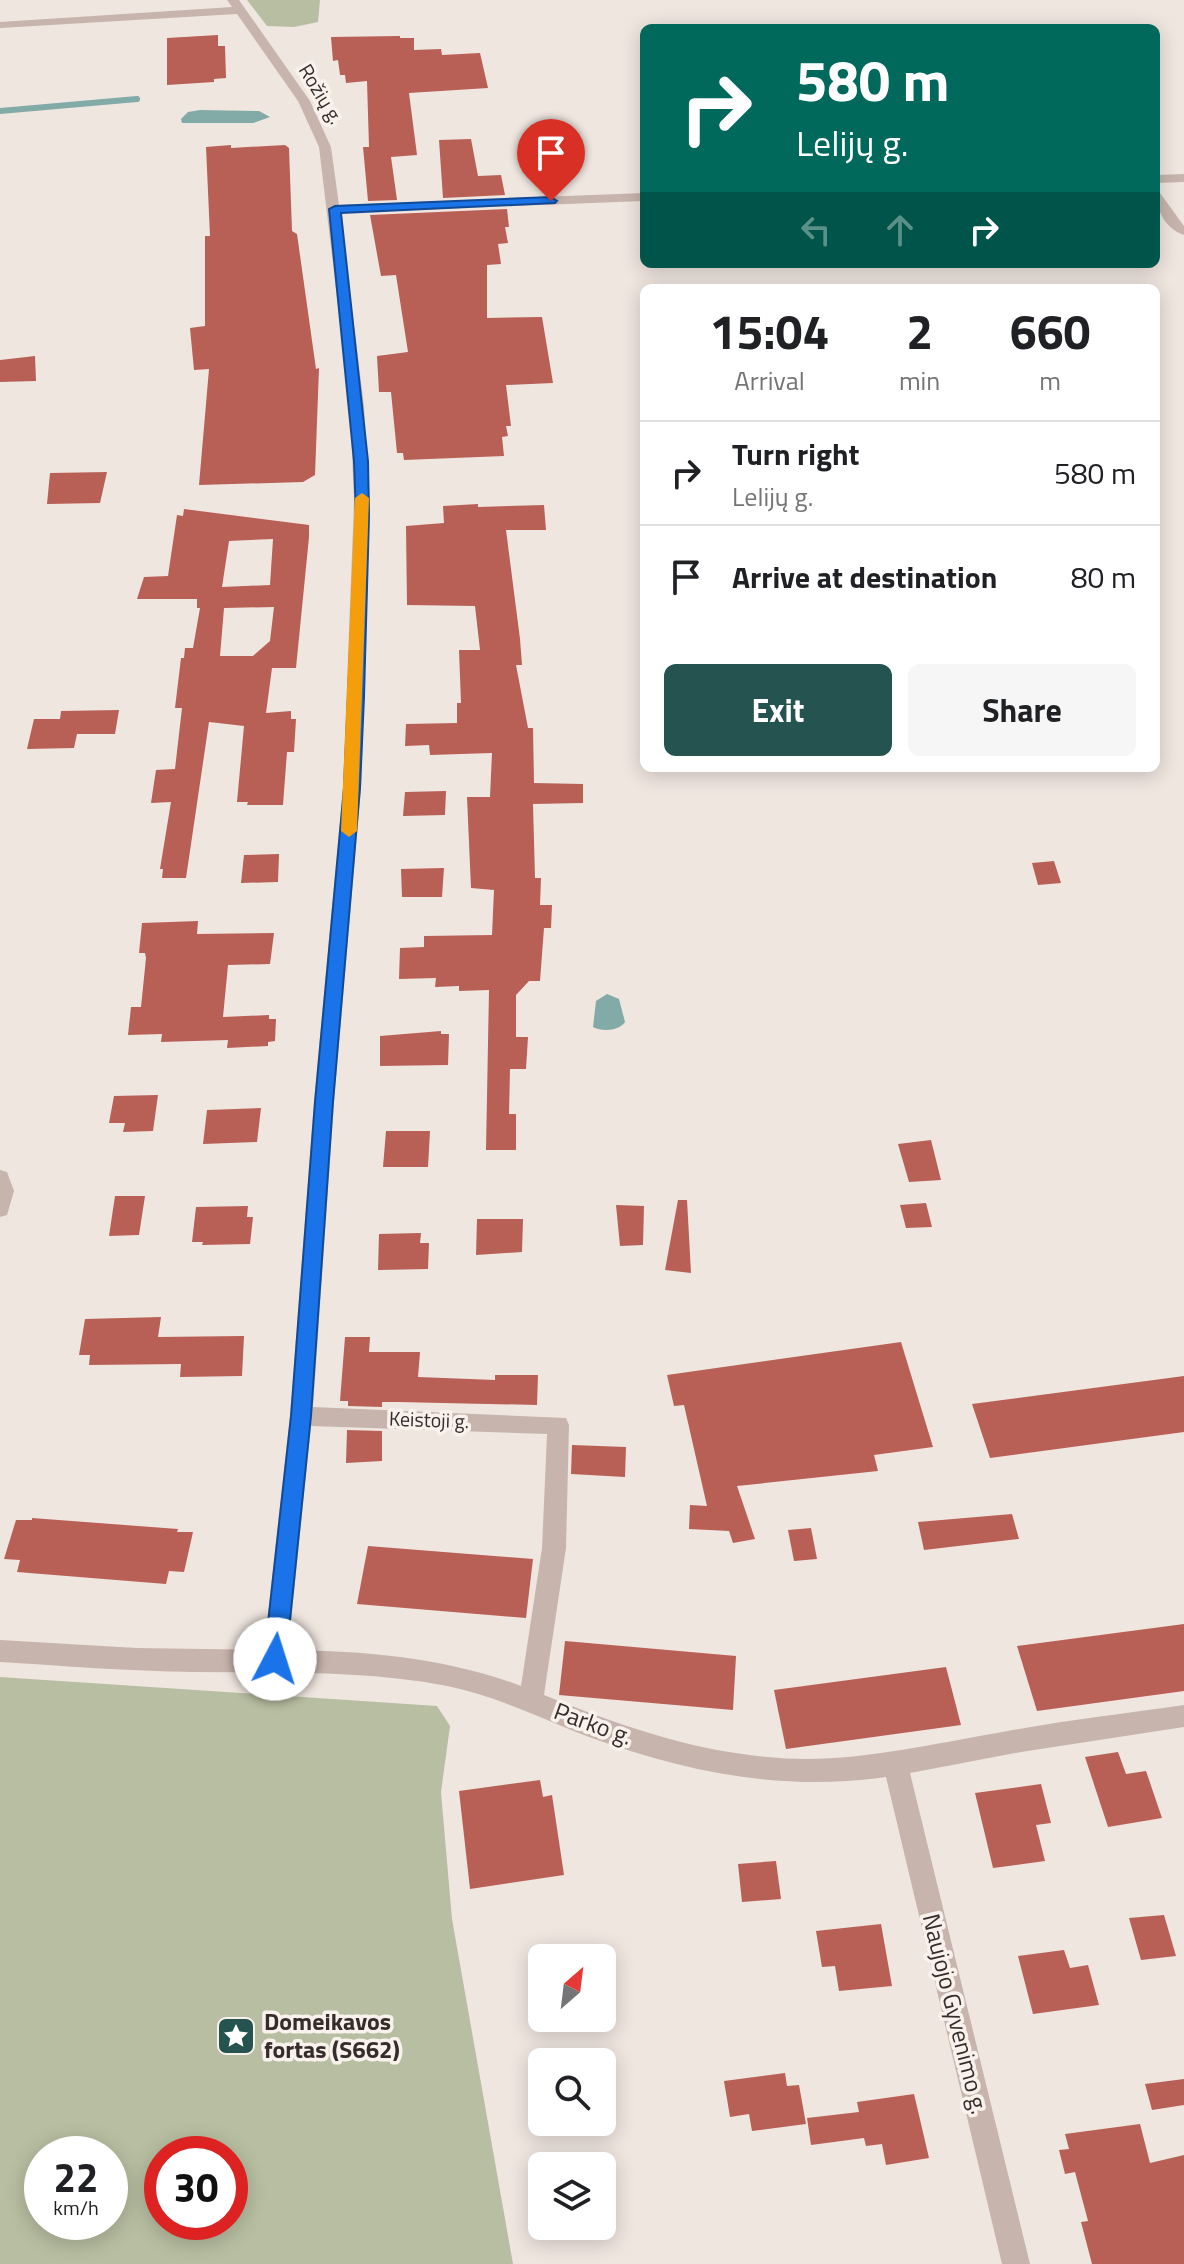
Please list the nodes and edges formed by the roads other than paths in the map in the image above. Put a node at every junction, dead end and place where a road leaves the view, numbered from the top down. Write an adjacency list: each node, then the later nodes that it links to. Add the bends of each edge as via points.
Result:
1 (236, 5): 2 (street); 7 (street, Rožių g., via 313,117 325,147)
2 (0, 25)
3 (1184, 178): 4 (street)
4 (1160, 179)
5 (640, 197): 7 (street)
6 (1160, 202): 8 (street)
7 (335, 209): 11 (street, Rožių g., via 357,406 362,515 352,788)
8 (1184, 231)
9 (0, 1178): 10 (street)
10 (0, 1209)
11 (301, 1416): 13 (street, Rožių g.); 14 (street, Keistoji g., via 558,1425 554,1548)
12 (0, 1651): 13 (street, Parko g., via 158,1660)
13 (275, 1659): 14 (street, Parko g., via 332,1660 448,1675)
14 (531, 1701): 16 (street, Parko g., via 684,1755 749,1768 840,1772)
15 (1184, 1716): 16 (street, Parko g.)
16 (895, 1764): 17 (street, Naujojo Gyvenimo g.)
17 (1016, 2264)

